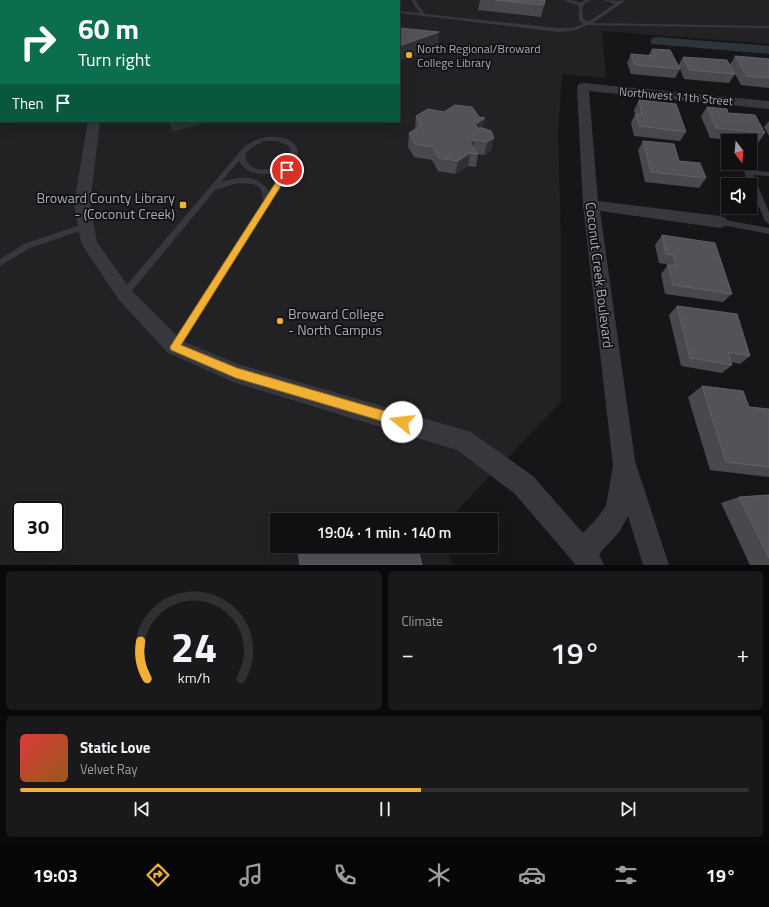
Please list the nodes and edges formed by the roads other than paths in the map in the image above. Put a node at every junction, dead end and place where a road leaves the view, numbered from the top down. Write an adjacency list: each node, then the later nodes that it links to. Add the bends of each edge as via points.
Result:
1 (413, 0): 8 (lane)
2 (566, 0): 6 (lane)
3 (589, 0): 6 (lane)
4 (605, 0): 5 (lane)
5 (622, 2): 9 (lane)
6 (581, 5): 9 (lane, via 582,20)
7 (400, 12): 8 (lane)
8 (424, 15): 9 (lane, via 558,30)
9 (588, 24): 10 (lane)
10 (769, 27)
11 (583, 87): 12 (street, Northwest 11th Street); 19 (street, Coconut Creek Boulevard)
12 (769, 105)
13 (94, 122): 22 (street, via 82,204)
14 (241, 154): 15 (lane, via 241,162 255,172 277,170); 15 (lane, via 255,142 277,139 291,144 295,149); 17 (lane)
15 (293, 160): 18 (lane)
16 (769, 174): 20 (lane, via 748,172)
17 (212, 188): 18 (lane, via 240,180 252,181 262,185 267,193); 25 (lane)
18 (267, 202): 26 (lane)
19 (591, 205): 21 (street); 27 (street, Coconut Creek Boulevard)
20 (769, 221)
21 (720, 222): 23 (lane)
22 (86, 226): 24 (lane, via 27,246); 25 (street, via 89,243)
23 (769, 231)
24 (0, 263)
25 (124, 294): 26 (street)
26 (175, 347): 28 (street, via 236,373 463,440 524,485)
27 (623, 462): 28 (street, Coconut Creek Boulevard, via 621,495 617,511); 29 (street, Coconut Creek Boulevard)
28 (587, 558)
29 (656, 565)

